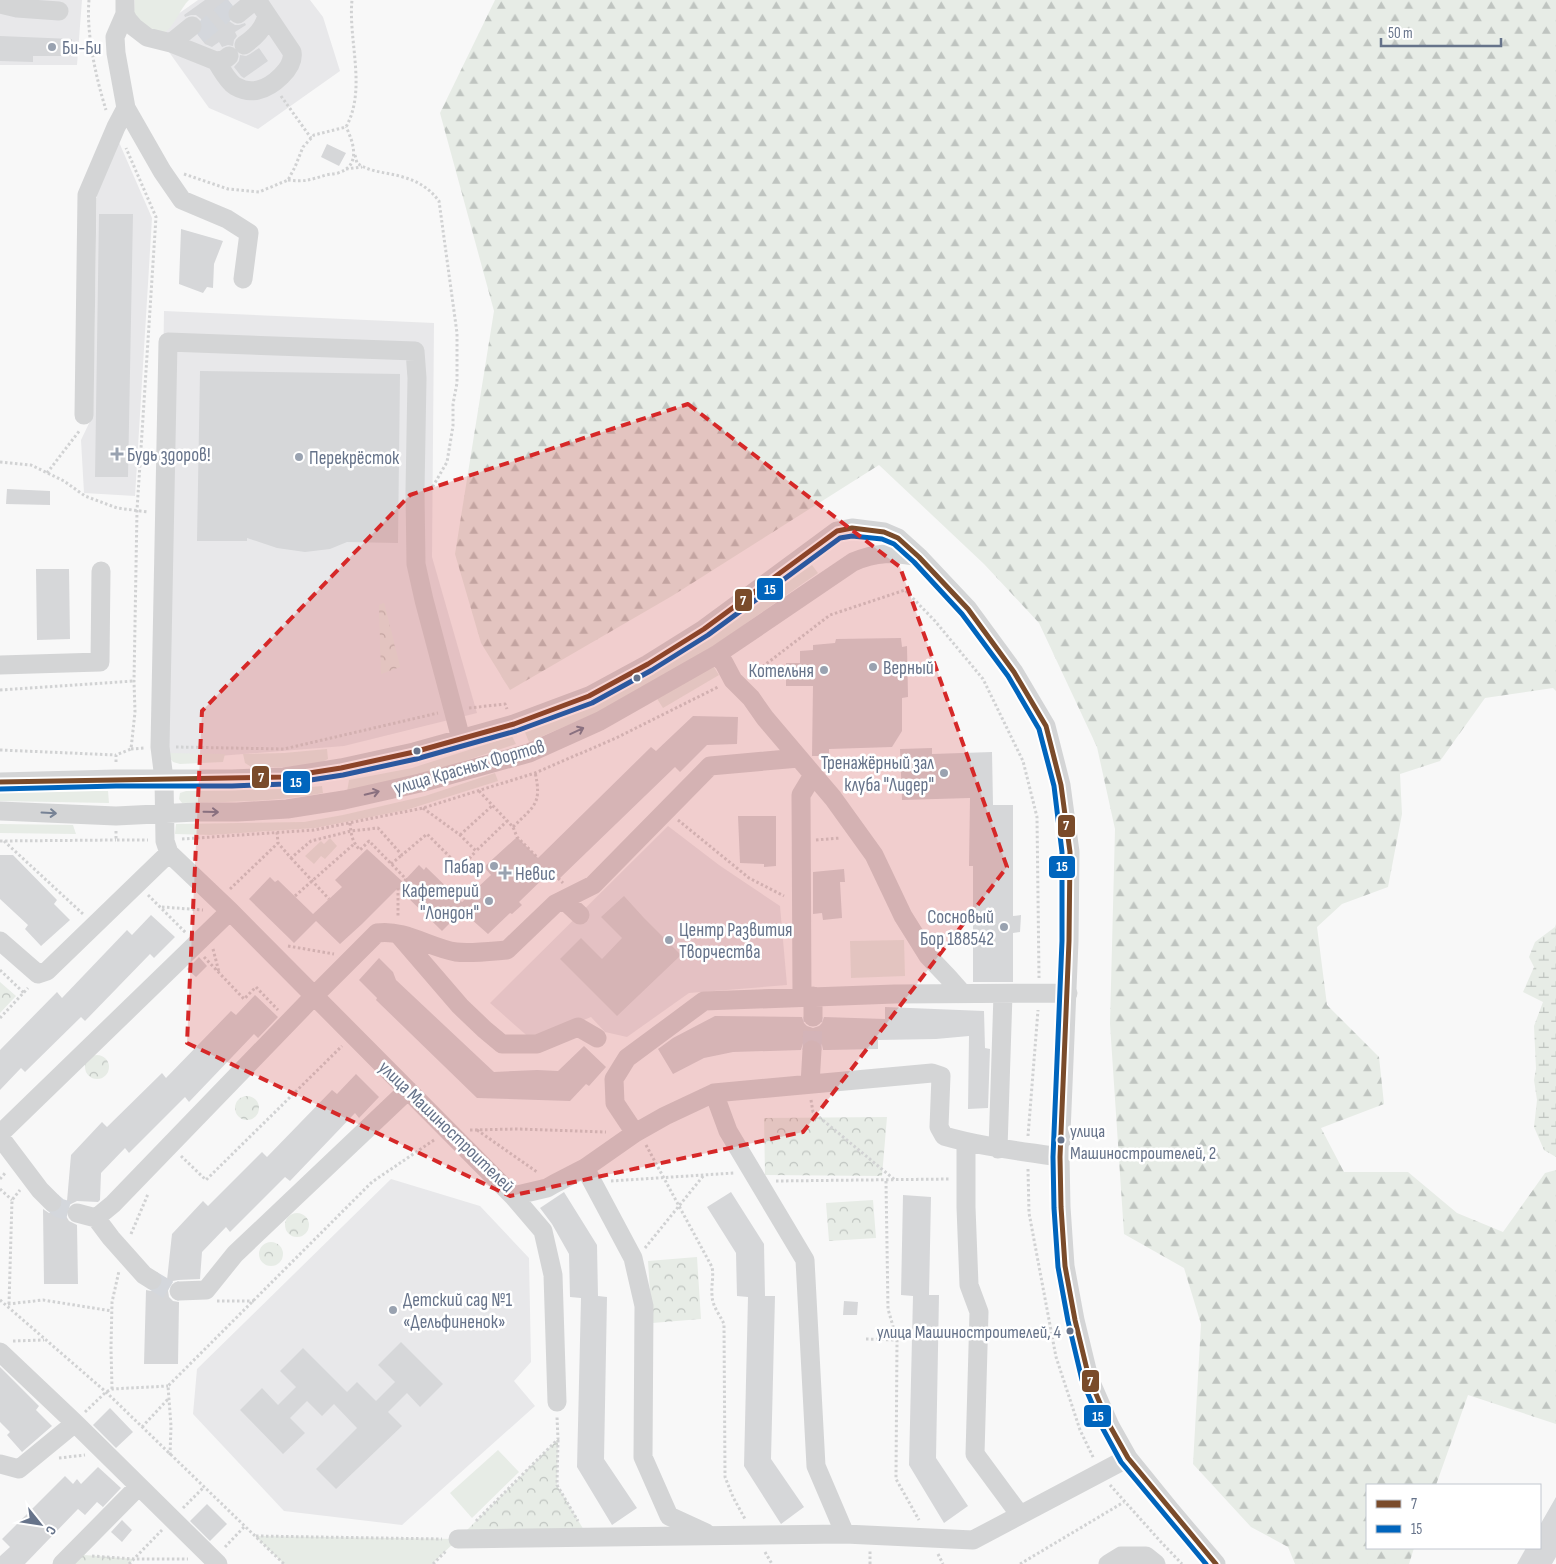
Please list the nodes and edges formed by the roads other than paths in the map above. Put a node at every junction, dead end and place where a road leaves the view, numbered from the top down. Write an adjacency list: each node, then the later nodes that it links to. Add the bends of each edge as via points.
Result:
1 (0, 4): 5 (street)
2 (260, 5): 4 (street); 6 (street, via 263,27 254,38); 6 (street, via 292,52 288,69 272,83 259,90 248,91 234,86)
3 (125, 7): 6 (street, via 134,27 147,37 190,41); 7 (street, via 115,37)
4 (237, 7)
5 (59, 11)
6 (229, 54)
7 (126, 108): 8 (street, via 182,200 228,219 249,233); 9 (street, via 87,195)
8 (243, 279)
9 (84, 415)
10 (919, 557): 12 (street, улица Красных Фортов, via 880,554 853,562); 14 (street, улица Красных Фортов, via 898,538 884,532 852,528 837,531 704,629 648,664 589,696 514,724); 29 (street, улица Красных Фортов, via 968,609 1014,672 1046,726 1061,785 1070,852)
11 (101, 571): 13 (street, via 100,662)
12 (716, 655): 15 (street); 20 (street, улица Красных Фортов, one-way to 12, via 529,753 600,721)
13 (0, 665)
14 (461, 739): 16 (street, улица Красных Фортов); 18 (street, via 416,564 416,351 168,342 160,747)
15 (799, 758): 17 (street); 24 (street, via 710,766 593,885)
16 (341, 768): 18 (street, улица Красных Фортов, via 284,777); 20 (street)
17 (813, 774): 30 (street, via 874,855 903,916 928,956); 33 (street, via 801,795 800,904)
18 (164, 779): 19 (street, улица Красных Фортов); 22 (street)
19 (0, 782)
20 (344, 800): 22 (street, улица Красных Фортов, one-way to 20, via 287,809)
21 (0, 811): 22 (street, улица Красных Фортов, one-way to 22, via 116,816)
22 (164, 814): 23 (street)
23 (167, 847): 25 (street, улица Машиностроителей); 28 (street, via 137,884 48,971 38,974)
24 (564, 900): 26 (street); 27 (street, via 555,904 507,950 457,952)
25 (230, 911): 32 (street, улица Машиностроителей); 41 (street)
26 (580, 915)
27 (398, 934): 32 (street, via 377,933); 35 (street, via 460,1006 502,1044 537,1044 578,1027)
28 (0, 941)
29 (1068, 993): 31 (street, via 1038,1003); 45 (street, улица Красных Фортов)
30 (962, 994): 31 (street); 33 (street)
31 (1003, 994): 44 (street)
32 (314, 996): 38 (street, улица Машиностроителей); 50 (street)
33 (808, 996): 34 (street); 40 (street, via 704,1001 627,1058 614,1080 614,1103)
34 (813, 1018)
35 (595, 1032)
36 (812, 1050): 37 (street)
37 (810, 1084): 39 (street, улица Машиностроителей); 43 (street, улица Машиностроителей, via 932,1072 941,1076 939,1127 944,1136)
38 (408, 1090): 47 (street, улица Машиностроителей); 52 (street, via 236,1254 206,1290)
39 (714, 1093): 40 (street, улица Машиностроителей); 60 (street, via 728,1131 805,1260 816,1466)
40 (636, 1132): 46 (street, улица Машиностроителей)
41 (0, 1134)
42 (0, 1137): 48 (street)
43 (966, 1143): 44 (street, улица Машиностроителей); 59 (street, via 969,1285 979,1312 975,1454)
44 (998, 1149): 45 (street, улица Машиностроителей)
45 (1060, 1157): 56 (street, улица Красных Фортов, via 1065,1266 1075,1320 1089,1378)
46 (585, 1168): 47 (street, улица Машиностроителей, via 547,1188); 61 (street, via 634,1262 644,1306 643,1456 669,1516)
47 (513, 1196): 54 (street, via 542,1231 553,1275)
48 (52, 1202)
49 (77, 1213): 50 (street)
50 (96, 1218): 51 (street, via 123,1252)
51 (152, 1280)
52 (180, 1291)
53 (4, 1347): 55 (street)
54 (556, 1402)
55 (78, 1420): 57 (street, via 19,1469); 58 (street)
56 (1128, 1458): 59 (street); 67 (street, улица Красных Фортов)
57 (0, 1464)
58 (139, 1486): 63 (street); 64 (street, via 175,1516)
59 (1020, 1515): 60 (street, via 973,1540)
60 (845, 1534): 61 (street)
61 (712, 1535): 62 (street)
62 (458, 1539)
63 (67, 1559)
64 (215, 1561)
65 (1108, 1564): 66 (street, via 1121,1556 1146,1556)
66 (1156, 1564)
67 (1216, 1564)

